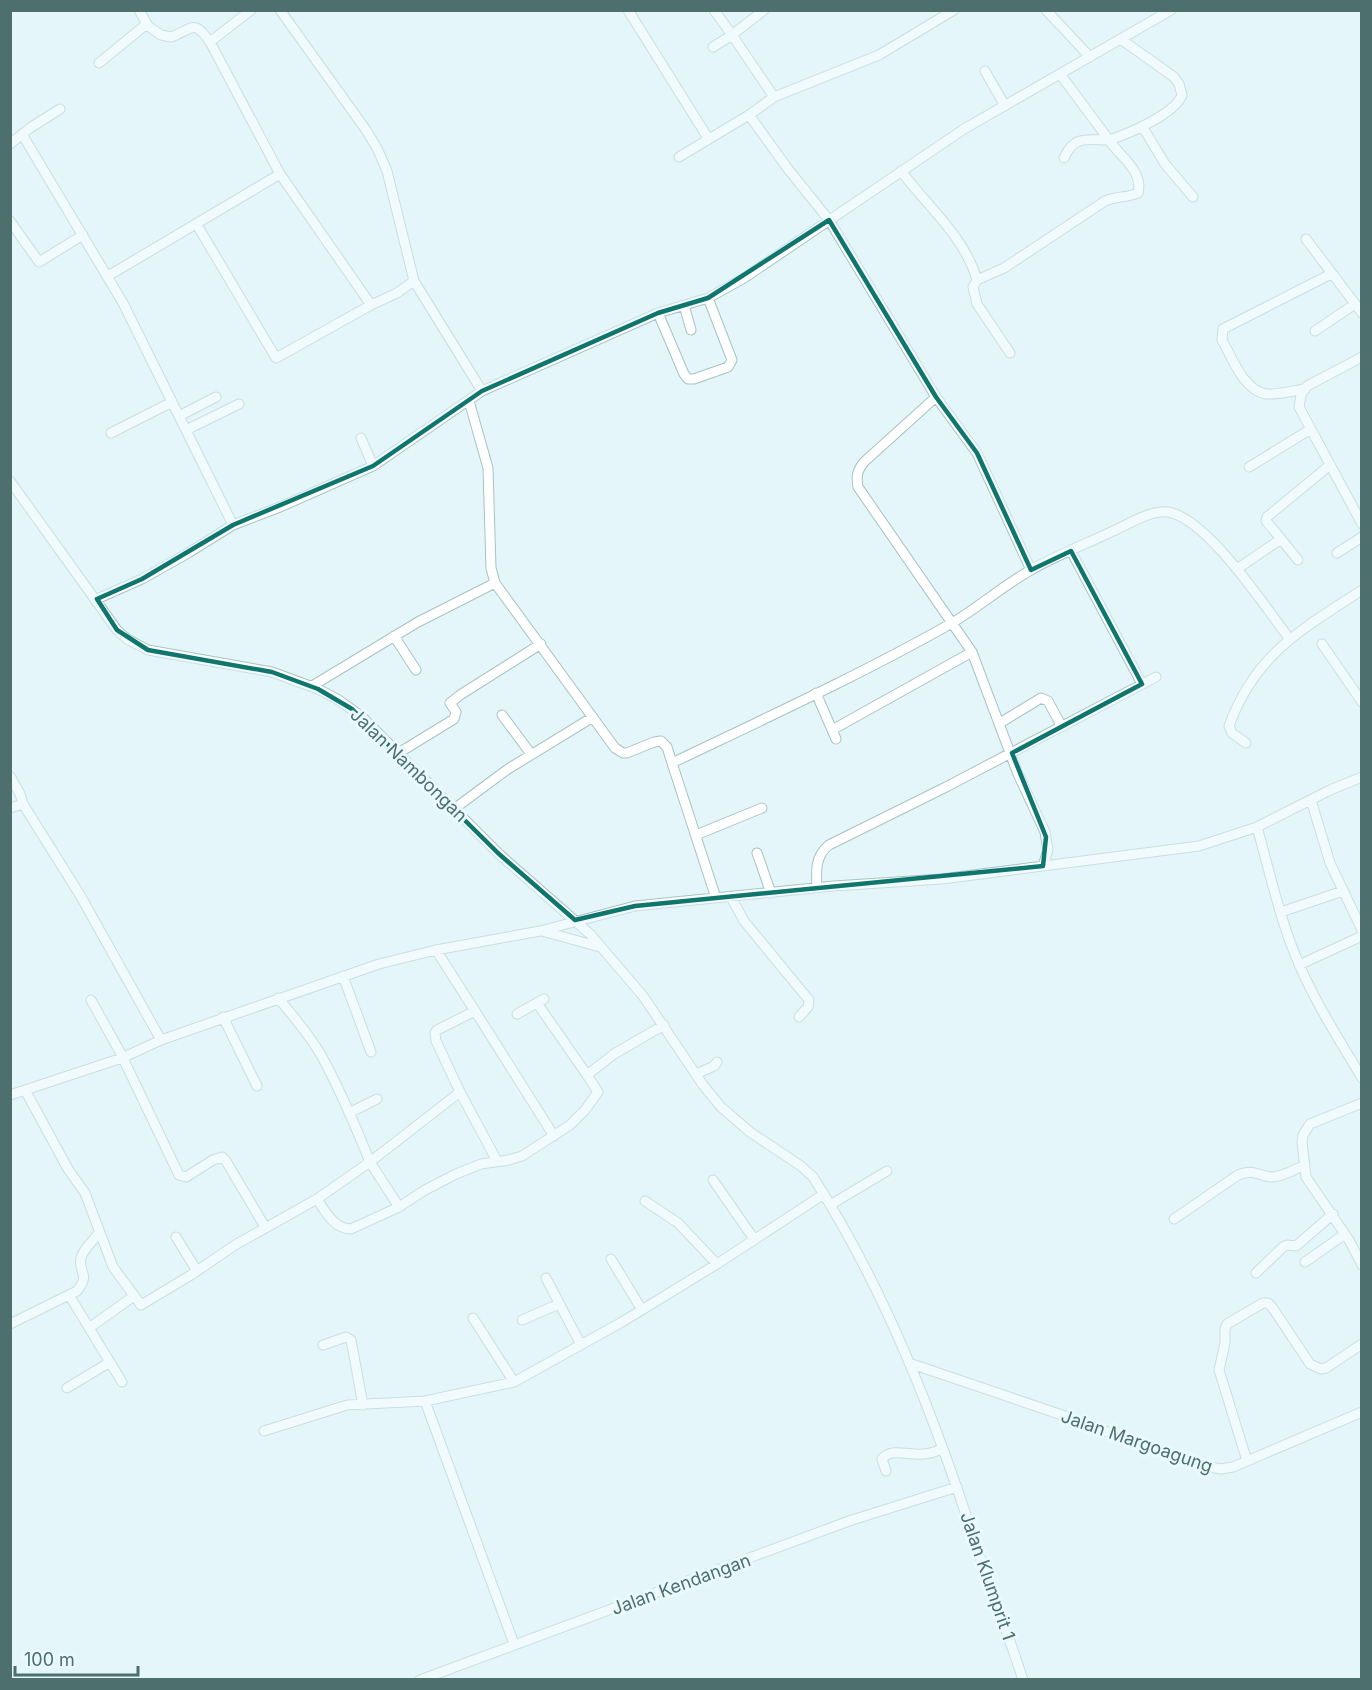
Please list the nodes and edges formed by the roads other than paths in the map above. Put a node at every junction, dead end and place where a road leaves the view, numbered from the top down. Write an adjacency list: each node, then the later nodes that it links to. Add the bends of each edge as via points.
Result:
1 (139, 10): 10 (street)
2 (251, 10): 13 (street)
3 (280, 10): 41 (street, via 377,148 387,171)
4 (628, 10): 25 (street)
5 (714, 10): 11 (street)
6 (764, 10): 11 (street)
7 (954, 10): 19 (street, via 879,54)
8 (1046, 10): 15 (street)
9 (1171, 10): 12 (street)
10 (148, 26): 13 (street, via 171,38 195,27); 16 (street)
11 (732, 35): 14 (street); 19 (street)
12 (1122, 40): 15 (street); 23 (street, via 1174,77 1182,94 1173,107)
13 (210, 42): 31 (street)
14 (713, 47)
15 (1090, 57): 18 (street)
16 (99, 63)
17 (985, 71): 20 (street)
18 (1060, 74): 20 (street); 26 (street)
19 (774, 97): 22 (street)
20 (1005, 106): 30 (street)
21 (60, 109): 24 (street)
22 (750, 115): 25 (street); 33 (street)
23 (1143, 126): 26 (street); 32 (street, via 1165,164)
24 (22, 134): 27 (street); 36 (street)
25 (708, 138): 28 (street)
26 (1109, 140): 29 (street, via 1074,142); 40 (street, via 1136,174 1138,193 1105,201 1004,268)
27 (10, 144)
28 (679, 157)
29 (1064, 158)
30 (901, 171): 33 (street); 40 (street, via 961,245)
31 (280, 174): 35 (street); 44 (street)
32 (1193, 197)
33 (829, 220): 42 (street); 55 (street)
34 (10, 221): 36 (street, via 39,262)
35 (197, 225): 39 (street); 44 (street, via 276,358)
36 (83, 235): 39 (street)
37 (1306, 239): 38 (street)
38 (1331, 274): 43 (street); 52 (street, via 1223,329 1222,340 1243,378 1254,388 1265,394)
39 (108, 276): 57 (street)
40 (976, 280): 50 (street, via 973,287 977,304)
41 (414, 281): 44 (street); 53 (street)
42 (708, 298): 45 (street); 46 (street, via 732,360 728,367 694,379 684,374)
43 (1355, 304): 47 (street); 49 (street)
44 (371, 305)
45 (684, 305): 46 (street); 48 (street)
46 (658, 313): 53 (street)
47 (1362, 313)
48 (691, 330)
49 (1315, 331)
50 (1010, 353)
51 (1362, 357): 52 (street)
52 (1304, 389): 60 (street, via 1299,407)
53 (482, 391): 56 (street)
54 (216, 397): 59 (street)
55 (936, 397): 76 (street, via 977,453); 80 (street, via 864,462 857,480 858,487)
56 (469, 401): 65 (street); 77 (street, via 488,468 490,568)
57 (172, 402): 59 (street); 62 (street)
58 (239, 404): 61 (street)
59 (179, 416): 61 (street)
60 (1311, 429): 64 (street); 66 (street)
61 (186, 430): 69 (street)
62 (111, 434)
63 (361, 438): 65 (street)
64 (1330, 465): 68 (street); 71 (street, via 1267,517)
65 (373, 466): 69 (street)
66 (1249, 467)
67 (10, 481): 79 (street, Jalan Nambongan)
68 (1362, 524)
69 (233, 525): 79 (street, via 142,579)
70 (1362, 537): 73 (street)
71 (1281, 539): 74 (street); 75 (street)
72 (1071, 551): 75 (street, via 1140,519 1170,513 1202,532); 76 (street); 88 (street)
73 (1337, 553)
74 (1298, 560)
75 (1237, 569): 82 (street)
76 (1031, 570): 80 (street)
77 (495, 583): 81 (street); 83 (street)
78 (1362, 590): 82 (street)
79 (97, 599): 89 (street, Jalan Nambongan, via 117,630 148,650 272,672)
80 (953, 622): 85 (street); 90 (street)
81 (394, 636): 86 (street); 89 (street)
82 (1289, 638): 96 (street, via 1261,667 1232,719 1230,730)
83 (541, 644): 93 (street); 98 (street, via 460,695 450,703 456,718)
84 (1322, 644): 91 (street)
85 (972, 652): 90 (street, via 834,735); 94 (street)
86 (416, 670)
87 (1156, 677): 88 (street)
88 (1142, 684): 95 (street)
89 (312, 686): 98 (street, Jalan Nambongan, via 352,709)
90 (816, 693): 100 (street)
91 (1362, 702)
92 (502, 715): 99 (street)
93 (593, 717): 99 (street); 100 (street, via 619,752 661,741 668,747)
94 (1000, 723): 95 (street, via 1041,698 1048,701); 97 (street)
95 (1062, 727): 97 (street)
96 (1246, 743)
97 (1012, 753): 111 (street, via 1045,832); 112 (street, via 830,845 818,862)
98 (397, 754): 107 (street, Jalan Nambongan)
99 (531, 754): 107 (street)
100 (672, 763): 109 (street)
101 (10, 776): 104 (street)
102 (1362, 777): 103 (street)
103 (1311, 800): 108 (street); 113 (street)
104 (23, 804): 105 (street); 133 (street, via 80,895)
105 (10, 808)
106 (762, 808): 109 (street)
107 (454, 809): 118 (street, Jalan Nambongan)
108 (1257, 827): 111 (street, via 1199,846); 117 (street)
109 (696, 835): 116 (street)
110 (757, 853): 114 (street)
111 (1046, 862): 112 (street, via 942,879)
112 (817, 888): 114 (street)
113 (1343, 891): 117 (street); 120 (street)
114 (771, 893): 115 (street)
115 (731, 897): 116 (street); 131 (street, via 744,921 809,1000)
116 (716, 898): 118 (street, via 635,906)
117 (1281, 912): 124 (street)
118 (575, 920): 119 (street); 122 (street, Jalan Nambongan)
119 (540, 930): 122 (street); 123 (street)
120 (1362, 930)
121 (1362, 936): 124 (street)
122 (600, 947): 132 (street, Jalan Nambongan)
123 (436, 950): 125 (street); 128 (street)
124 (1299, 965): 139 (street)
125 (343, 976): 126 (street); 134 (street)
126 (278, 998): 130 (street); 146 (street, via 320,1054)
127 (91, 1000): 135 (street)
128 (475, 1011): 142 (street, via 435,1033); 147 (street)
129 (517, 1014): 138 (street, via 541,1001)
130 (223, 1017): 133 (street); 140 (street)
131 (799, 1017)
132 (664, 1025): 137 (street, Jalan Nambongan); 138 (street)
133 (161, 1040): 135 (street)
134 (371, 1052)
135 (122, 1058): 141 (street); 160 (street, via 179,1175 184,1178 222,1157)
136 (717, 1062): 137 (street)
137 (696, 1074): 153 (street, Jalan Nambongan, via 736,1121 801,1166)
138 (587, 1075): 147 (street, via 597,1093 585,1110)
139 (1362, 1078)
140 (257, 1086)
141 (25, 1090): 143 (street); 161 (street, via 85,1193)
142 (460, 1092): 148 (street); 149 (street)
143 (10, 1095)
144 (377, 1099): 146 (street)
145 (1362, 1103): 150 (street, via 1310,1124 1302,1142)
146 (350, 1113): 149 (street)
147 (554, 1136): 148 (street, via 516,1158)
148 (497, 1161): 157 (street, via 456,1174)
149 (370, 1162): 154 (street); 157 (street)
150 (1305, 1165): 158 (street, via 1306,1177); 159 (street, via 1274,1177 1254,1171 1238,1175)
151 (887, 1171): 156 (street)
152 (713, 1180): 164 (street)
153 (824, 1194): 156 (street, Jalan Nambongan); 164 (street)
154 (317, 1198): 157 (street, via 330,1217 346,1229); 160 (street)
155 (645, 1201): 167 (street, via 678,1223)
156 (830, 1205): 184 (street, Jalan Nambongan, via 879,1296)
157 (399, 1207)
158 (1333, 1214): 162 (street); 170 (street, via 1296,1246 1283,1247)
159 (1174, 1219)
160 (265, 1227): 169 (street)
161 (99, 1233): 172 (street, via 82,1256 83,1283); 173 (street, via 113,1266)
162 (1345, 1234): 166 (street); 168 (street)
163 (176, 1237): 169 (street)
164 (754, 1239): 167 (street)
165 (610, 1259): 175 (street)
166 (1305, 1262)
167 (717, 1264): 175 (street)
168 (1362, 1265)
169 (197, 1271): 173 (street, via 141,1305)
170 (1256, 1273)
171 (546, 1278): 174 (street)
172 (69, 1295): 178 (street); 179 (street)
173 (134, 1296): 179 (street)
174 (559, 1304): 177 (street); 182 (street)
175 (642, 1310): 182 (street)
176 (473, 1318): 186 (street)
177 (522, 1320)
178 (10, 1324)
179 (89, 1328): 183 (street)
180 (1362, 1344): 193 (street, via 1321,1369 1310,1364 1268,1303 1227,1324 1219,1370)
181 (323, 1345): 189 (street, via 346,1337 351,1340)
182 (581, 1345): 186 (street)
183 (110, 1362): 185 (street); 187 (street)
184 (909, 1363): 192 (street, Jalan Nambongan); 193 (street, Jalan Margoagung, via 1194,1464 1224,1469)
185 (122, 1382)
186 (514, 1382): 188 (street)
187 (67, 1388)
188 (425, 1401): 189 (street); 197 (street)
189 (363, 1405): 191 (street, via 347,1405)
190 (1362, 1412): 193 (street, Jalan Margoagung)
191 (264, 1431)
192 (942, 1449): 194 (street, via 924,1454 885,1455 882,1459); 195 (street, Jalan Nambongan)
193 (1247, 1461)
194 (886, 1472)
195 (957, 1487): 196 (street, Jalan Klumprit 1); 199 (street, Jalan Klumprit 1)
196 (942, 1492): 197 (street, Jalan Kendangan, via 849,1521)
197 (514, 1644): 198 (street, Jalan Kendangan)
198 (420, 1680)
199 (1023, 1680)

